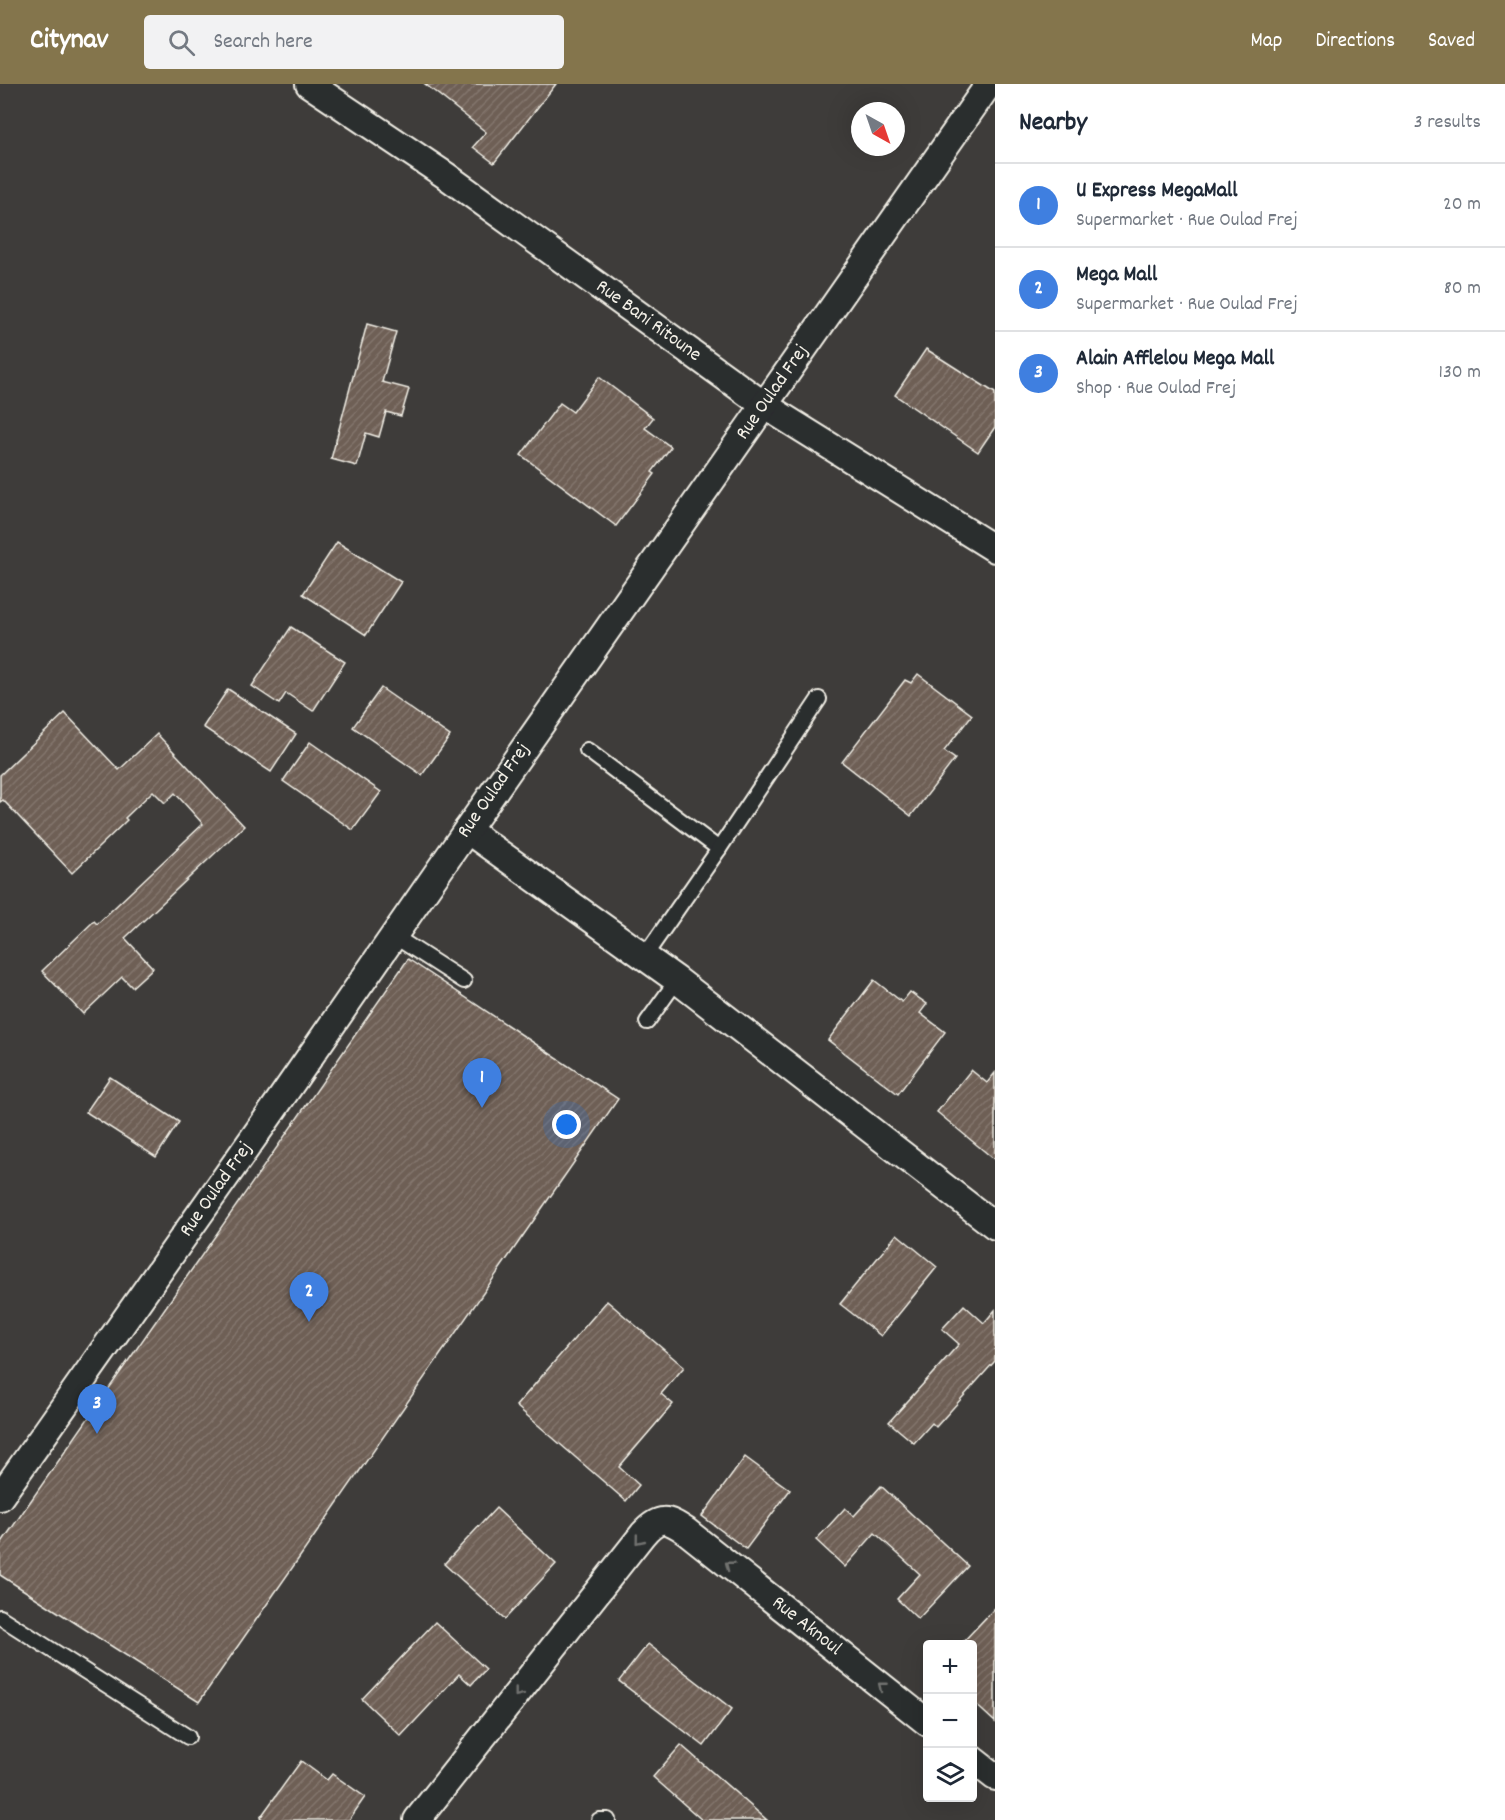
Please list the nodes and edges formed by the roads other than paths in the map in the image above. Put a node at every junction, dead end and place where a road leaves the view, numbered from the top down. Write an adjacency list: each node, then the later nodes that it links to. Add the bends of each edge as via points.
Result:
1 (309, 84): 3 (street, Rue Bani Ritoune, via 445,175)
2 (989, 84): 3 (street, Rue Oulad Frej)
3 (764, 405): 4 (street, Rue Bani Ritoune); 7 (street, Rue Oulad Frej)
4 (995, 549)
5 (819, 699): 8 (lane)
6 (587, 750): 8 (lane)
7 (466, 830): 9 (street, Rue Oulad Frej); 10 (street)
8 (719, 849): 10 (lane)
9 (394, 936): 12 (lane); 15 (street, Rue Oulad Frej)
10 (644, 957): 11 (street)
11 (677, 980): 13 (lane); 14 (street)
12 (464, 981)
13 (648, 1022)
14 (995, 1226)
15 (0, 1497)
16 (0, 1617): 18 (lane)
17 (923, 1720): 21 (street, Rue Aknoul, one-way to 21, via 686,1531 673,1522 658,1521)
18 (188, 1737)
19 (977, 1763): 20 (street)
20 (995, 1777)
21 (417, 1820)
22 (599, 1820): 23 (lane)
23 (608, 1820)

